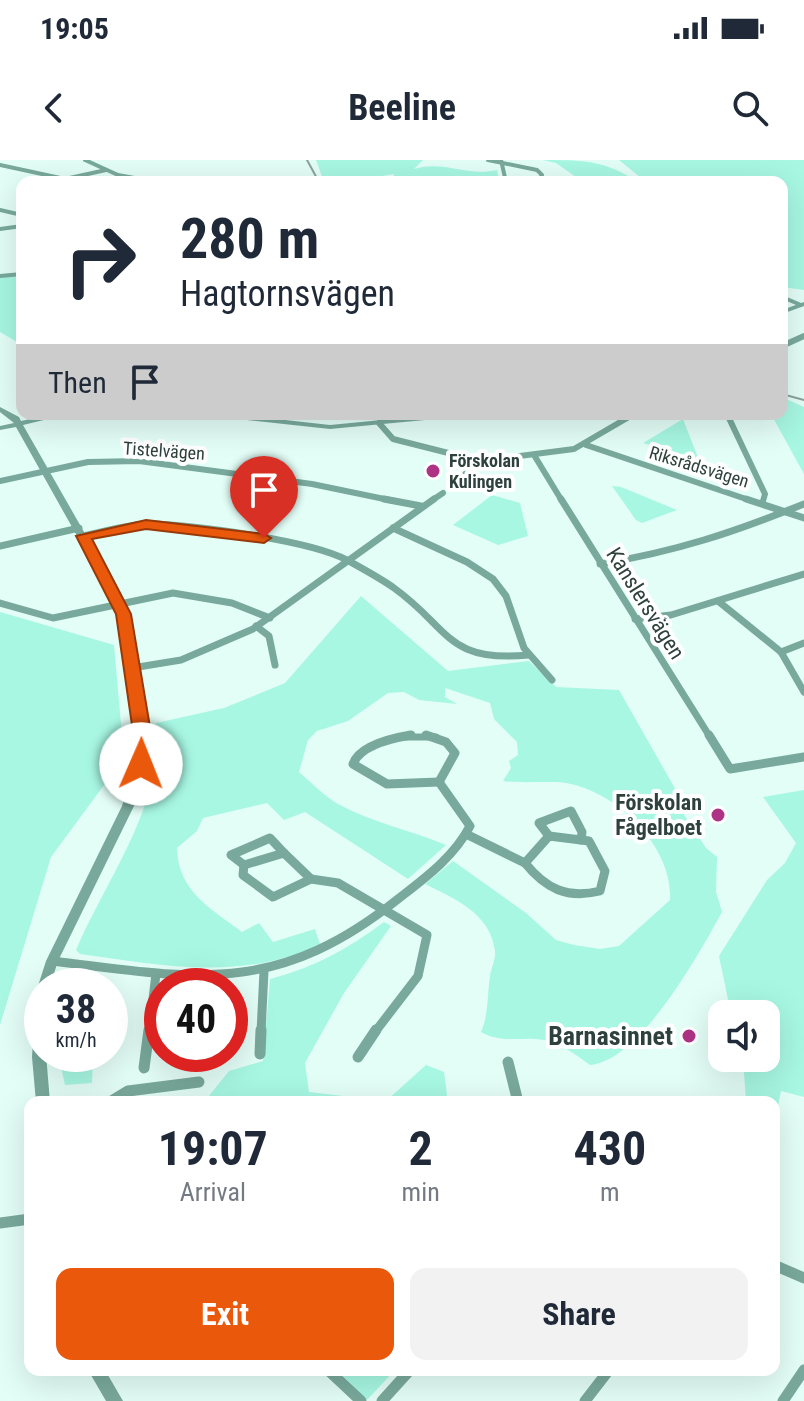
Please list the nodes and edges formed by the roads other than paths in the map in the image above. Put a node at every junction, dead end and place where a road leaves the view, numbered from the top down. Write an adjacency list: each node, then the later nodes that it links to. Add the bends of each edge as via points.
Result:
1 (85, 160): 5 (street)
2 (488, 160): 3 (street)
3 (501, 161): 9 (street, via 537,170)
4 (0, 165): 6 (street)
5 (106, 170): 7 (street); 8 (street)
6 (51, 176)
7 (79, 176)
8 (131, 176)
9 (541, 176)
10 (0, 409): 17 (street)
11 (40, 420): 17 (street)
12 (258, 420): 16 (street, via 307,426)
13 (408, 420): 16 (street)
14 (625, 420): 19 (street)
15 (730, 420): 26 (street, via 765,494)
16 (379, 423): 21 (street, via 393,439)
17 (20, 425): 18 (street); 22 (street)
18 (0, 428)
19 (586, 445): 20 (street); 26 (street, Riksrådsvägen)
20 (534, 455): 21 (street); 35 (street, Kanslersvägen)
21 (480, 461): 24 (street)
22 (44, 471): 23 (street, Tistelvägen); 28 (street, Tistelvägen, via 88,462 171,464); 32 (street)
23 (0, 481)
24 (456, 482)
25 (443, 493): 28 (street)
26 (763, 501): 29 (street, Riksrådsvägen)
27 (804, 504): 29 (street)
28 (421, 506): 31 (street)
29 (789, 510): 30 (street, Riksrådsvägen); 35 (street, via 668,553)
30 (804, 518)
31 (393, 528): 34 (street); 47 (street, via 475,567 500,586)
32 (81, 532): 33 (street); 34 (street, via 128,525 184,527 302,546); 40 (street)
33 (0, 546)
34 (350, 562): 42 (street); 47 (street, via 396,589 431,626 461,646 490,657)
35 (600, 564): 43 (street, Kanslersvägen)
36 (804, 574): 37 (street)
37 (795, 577): 38 (street); 39 (street)
38 (804, 584)
39 (718, 601): 43 (street); 46 (street)
40 (119, 602): 41 (street, via 53,618); 42 (street, via 173,593 232,603); 49 (street)
41 (0, 603)
42 (270, 618): 44 (street)
43 (635, 619): 52 (street, Kanslersvägen, via 730,769)
44 (256, 626): 48 (street, via 269,636); 49 (street, via 182,659)
45 (804, 643): 46 (street)
46 (781, 652): 51 (street)
47 (529, 655): 50 (street, via 545,666)
48 (275, 665)
49 (132, 668): 62 (street, via 143,739 138,781)
50 (552, 680)
51 (804, 692)
52 (804, 757)
53 (439, 782): 53 (street, via 455,753 441,738 401,734 356,756 353,764 376,783 393,787); 54 (street, via 470,826)
54 (466, 834): 58 (street); 61 (street)
55 (549, 836): 56 (street); 56 (street, via 539,823 571,811); 58 (street)
56 (581, 840): 58 (street, via 589,841 605,863 600,891 580,898 563,895)
57 (284, 853): 59 (street); 59 (street, via 270,838 228,852); 60 (street)
58 (525, 863)
59 (244, 865): 60 (street, via 243,875 273,897)
60 (311, 879): 61 (street, via 338,883)
61 (385, 912): 64 (street, via 340,944); 68 (street, via 427,935 427,949 408,996)
62 (52, 961): 63 (street); 65 (street)
63 (50, 968)
64 (264, 971): 66 (street); 67 (street)
65 (144, 972)
66 (248, 974)
67 (260, 1054)
68 (358, 1057)
69 (508, 1062): 74 (street)
70 (40, 1072): 72 (street)
71 (199, 1082): 73 (street)
72 (42, 1096)
73 (120, 1096)
74 (516, 1096)
75 (24, 1220): 76 (street)
76 (0, 1223)
77 (780, 1268): 78 (street)
78 (804, 1278)
79 (804, 1370): 88 (street)
80 (100, 1376): 84 (street)
81 (334, 1376): 85 (street)
82 (405, 1376): 86 (street)
83 (604, 1376): 87 (street)
84 (115, 1401)
85 (361, 1401)
86 (382, 1401)
87 (585, 1401)
88 (783, 1401)

